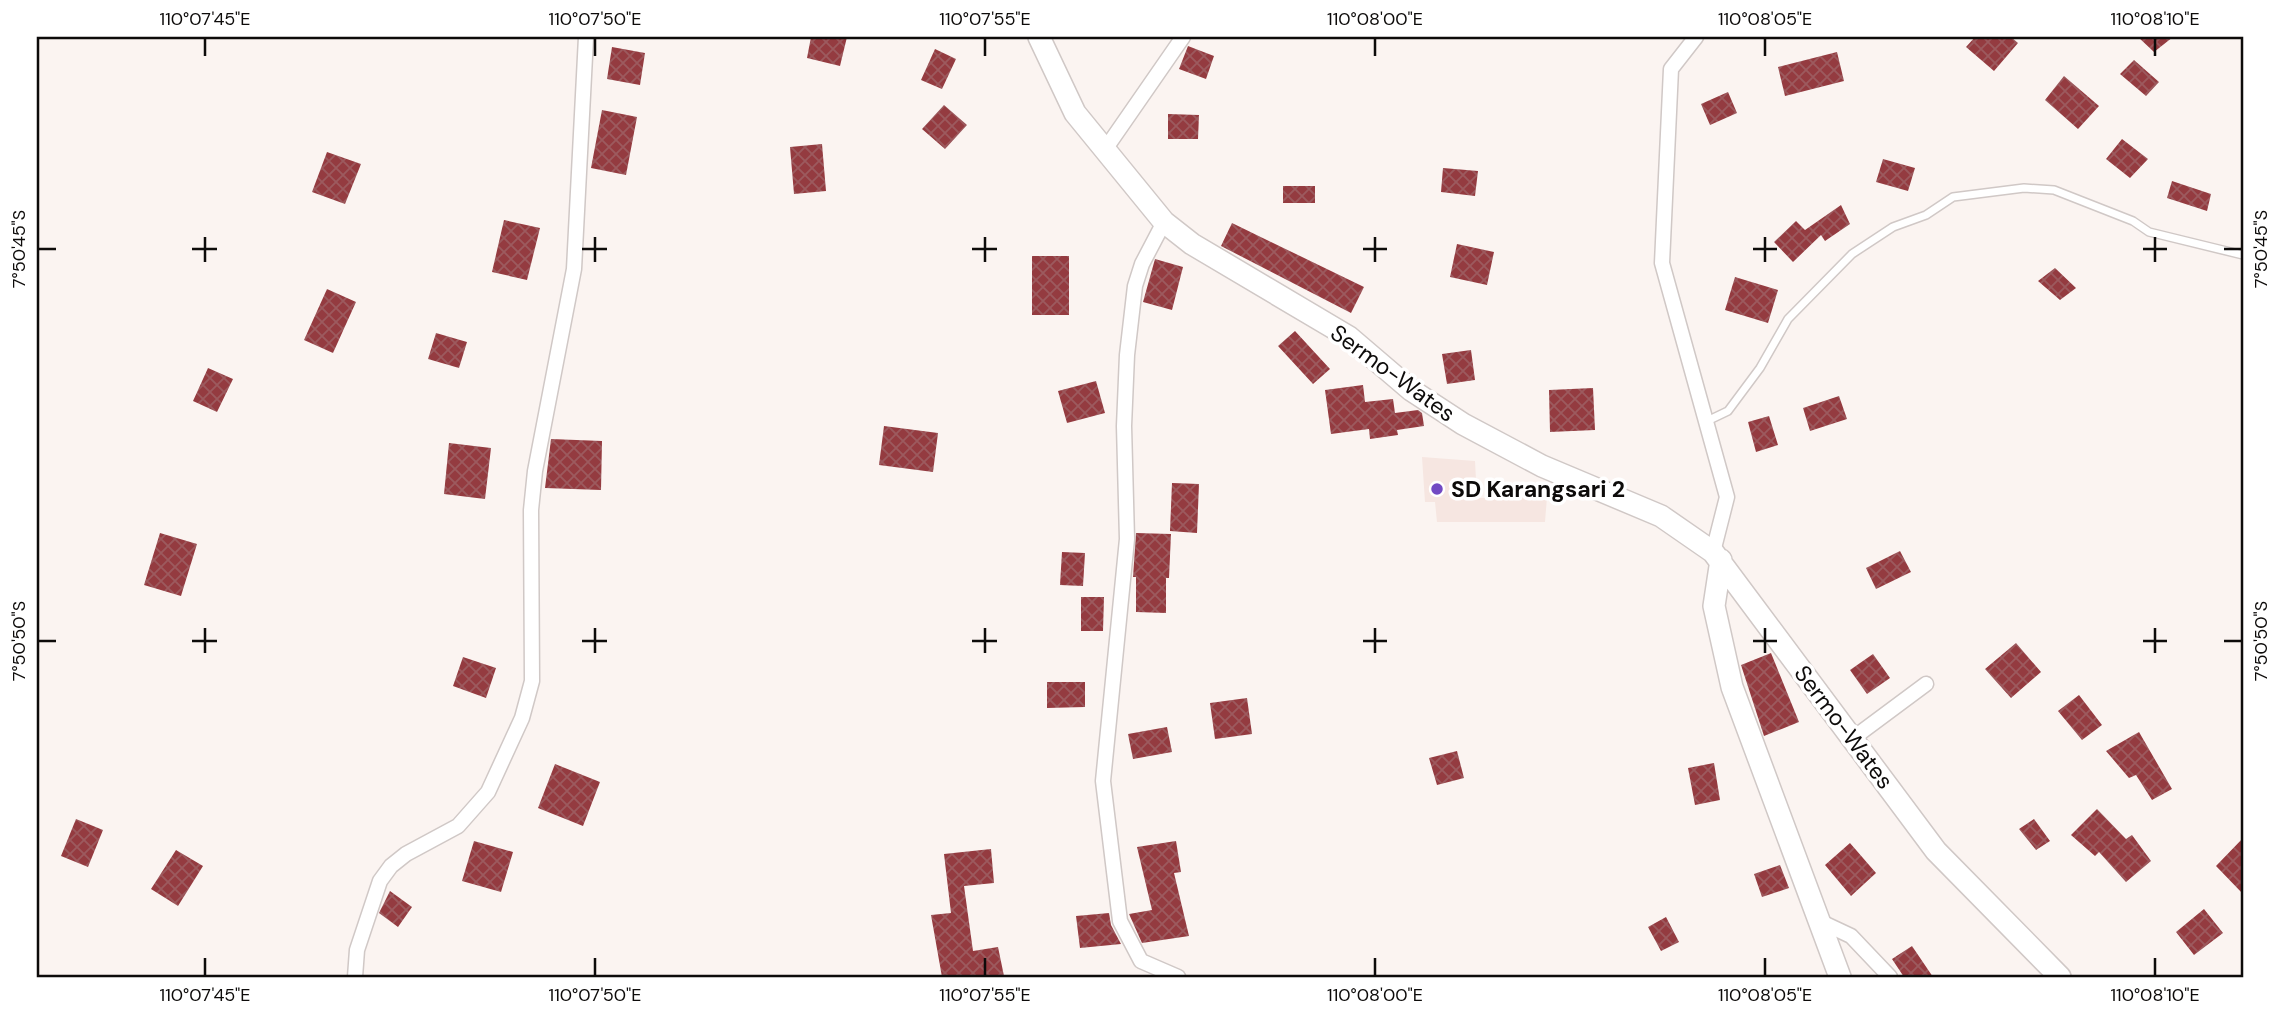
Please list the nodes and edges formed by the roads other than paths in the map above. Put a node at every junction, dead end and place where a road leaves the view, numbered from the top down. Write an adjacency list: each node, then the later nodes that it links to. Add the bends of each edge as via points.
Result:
1 (586, 37): 13 (street, via 574,269 531,510 532,681 522,718 488,792 457,826 406,854 380,881 357,950)
2 (1039, 37): 5 (main road, Sermo-Wates, via 1063,92)
3 (1183, 37): 5 (street)
4 (1696, 37): 8 (street, via 1671,69 1662,263)
5 (1104, 151): 6 (main road, Sermo-Wates)
6 (1164, 222): 9 (main road, Sermo-Wates, via 1224,266 1349,337 1411,390 1463,424 1542,466 1661,516); 14 (street, via 1135,286 1127,355 1127,538 1103,781 1120,922 1141,961)
7 (2243, 255): 8 (lane, via 2149,232 2133,220 2054,190 2024,188 1953,198 1926,215 1893,227 1852,254 1788,319 1728,411)
8 (1705, 422): 9 (street, via 1727,497)
9 (1717, 556): 11 (main road, Sermo-Wates); 12 (main road, via 1714,606 1732,687)
10 (1926, 684): 11 (street)
11 (1852, 739): 17 (main road, Sermo-Wates, via 1936,850)
12 (1819, 921): 15 (main road); 16 (street, via 1851,936)
13 (355, 977)
14 (1178, 977)
15 (1840, 977)
16 (1890, 977)
17 (2060, 977)

